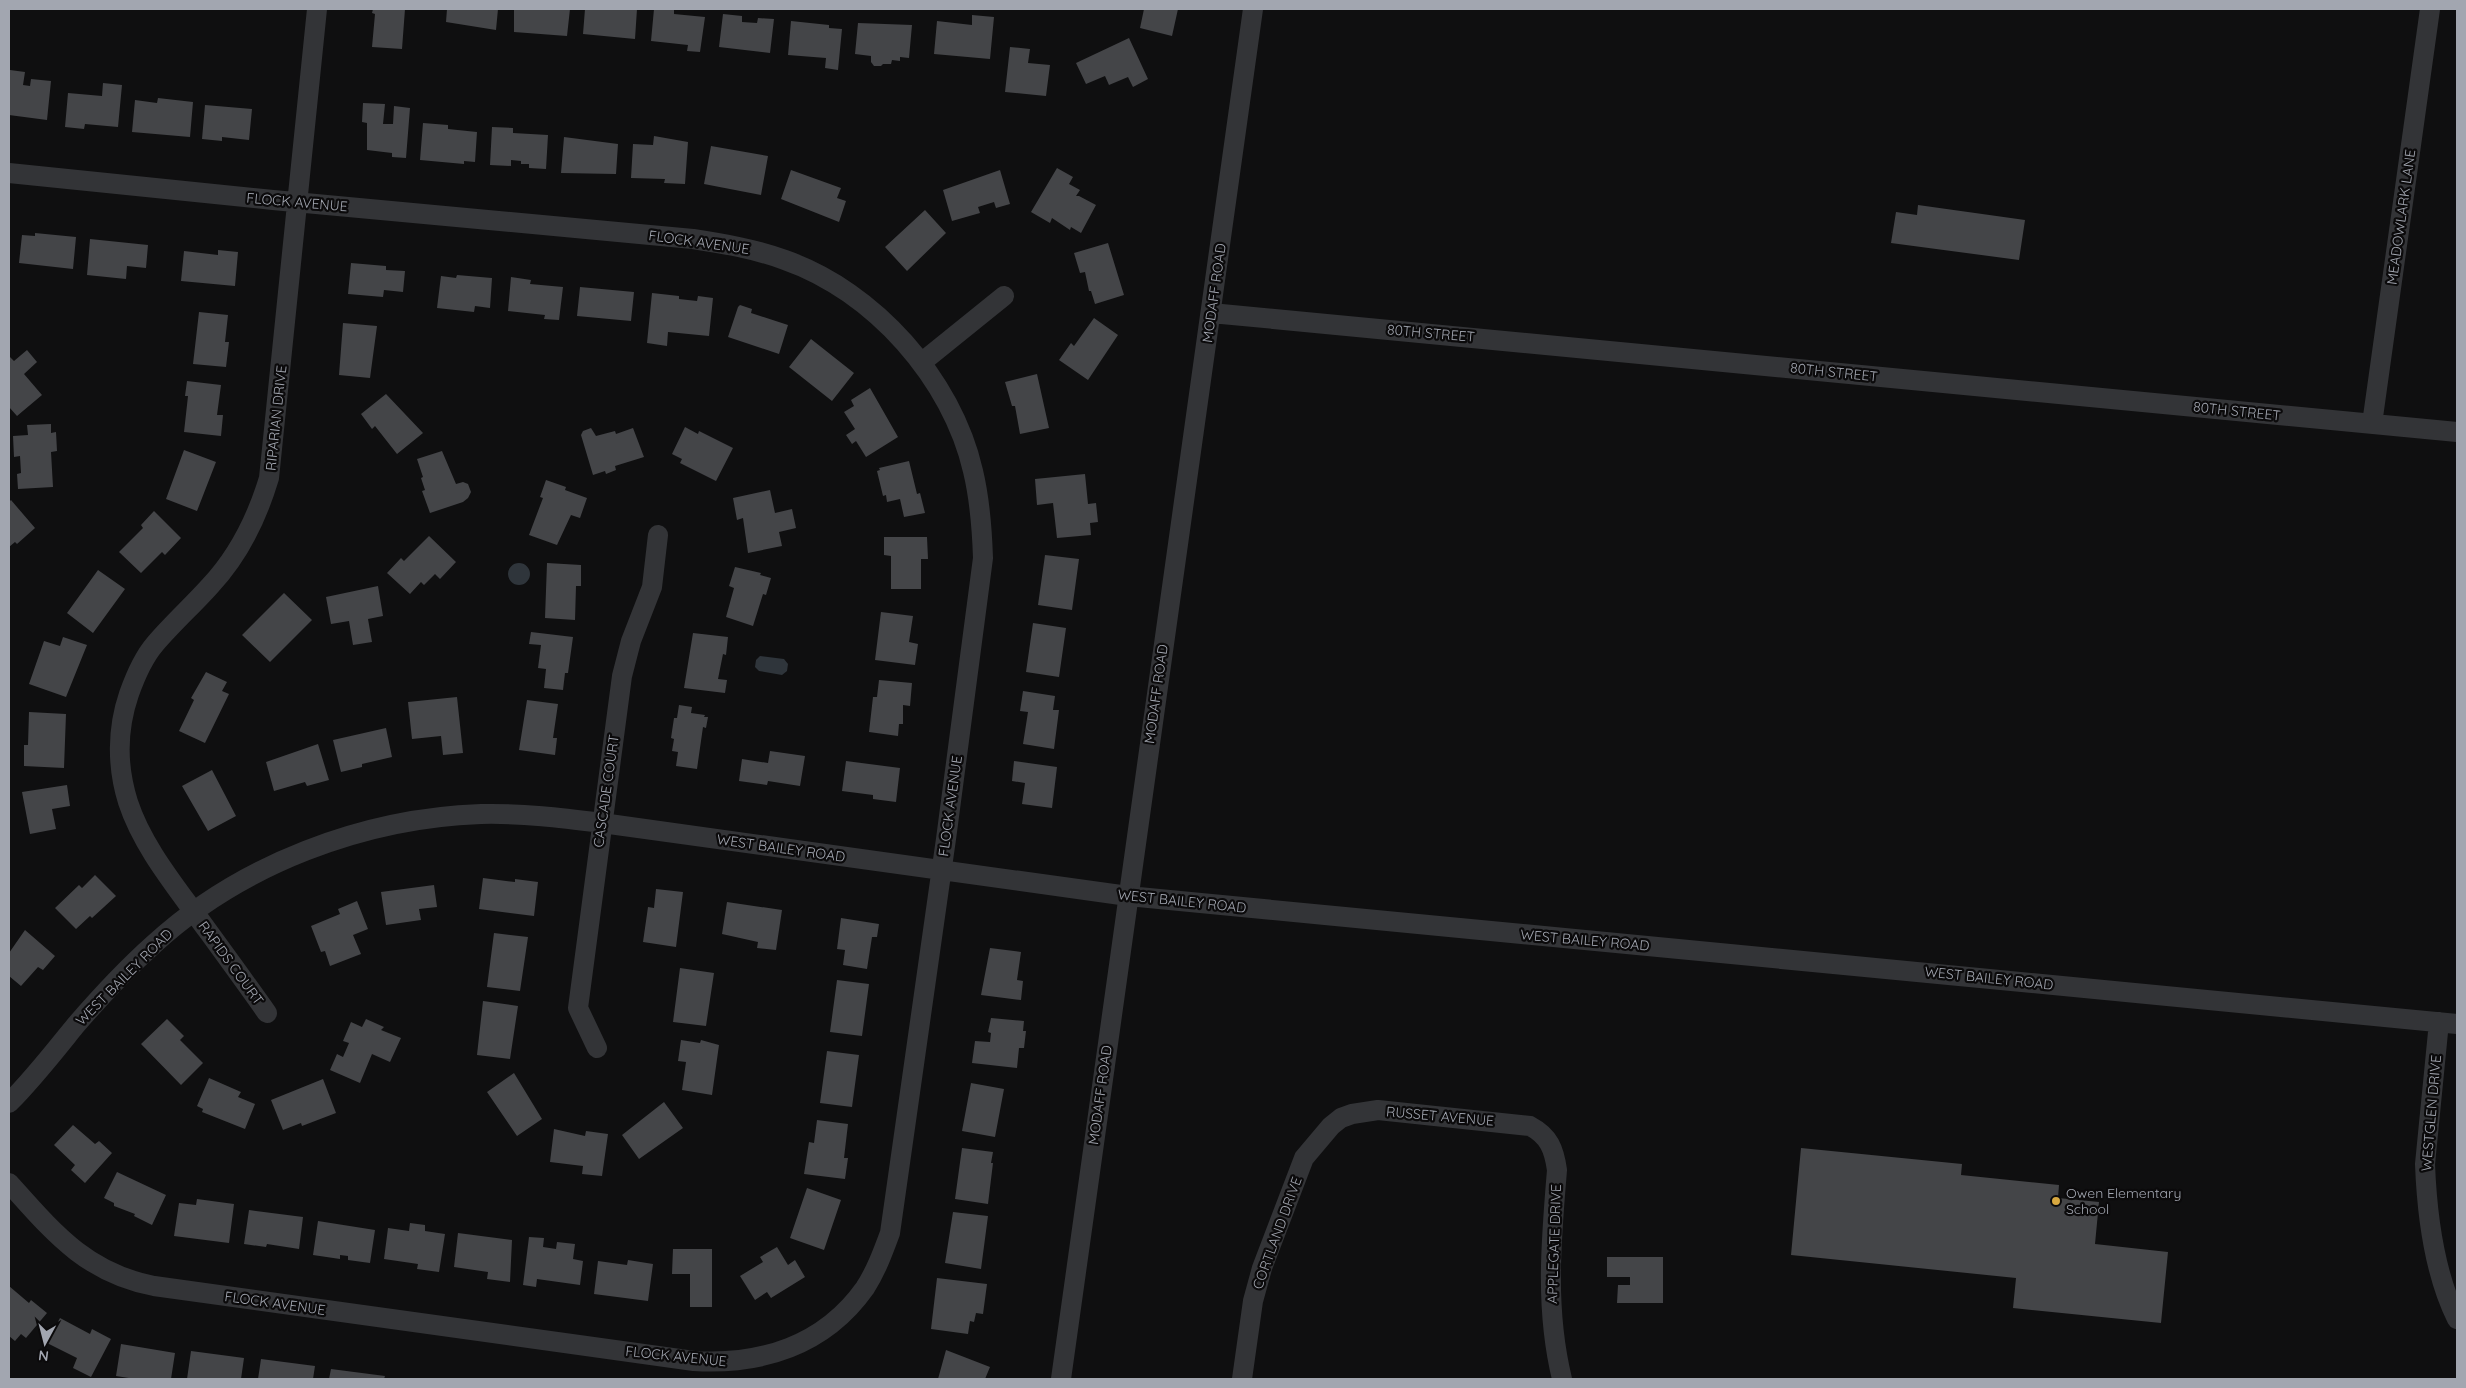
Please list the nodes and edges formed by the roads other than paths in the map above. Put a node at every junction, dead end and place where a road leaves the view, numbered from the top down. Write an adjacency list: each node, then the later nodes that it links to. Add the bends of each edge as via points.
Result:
1 (317, 9): 5 (street, RIPARIAN DRIVE)
2 (1253, 9): 7 (street, MODAFF ROAD)
3 (2430, 9): 9 (street, MEADOWLARK LANE)
4 (9, 173): 5 (street, FLOCK AVENUE)
5 (298, 202): 8 (street, FLOCK AVENUE, via 743,246 787,260 829,280 888,325); 15 (street, RIPARIAN DRIVE, via 272,460 259,511 237,550 211,585 147,655 133,683 121,728 120,754 128,803 146,840)
6 (1004, 296): 8 (street)
7 (1211, 313): 9 (street, 80TH STREET); 14 (street, MODAFF ROAD)
8 (921, 363): 13 (street, FLOCK AVENUE, via 954,417 973,469 981,513 983,558)
9 (2372, 424): 10 (street, 80TH STREET)
10 (2457, 432)
11 (658, 535): 12 (street, CASCADE COURT, via 652,587 625,659)
12 (602, 823): 13 (street, WEST BAILEY ROAD); 15 (street, WEST BAILEY ROAD, via 543,816 482,814 392,825 328,843 283,861 244,880); 18 (street, CASCADE COURT, via 578,1008)
13 (942, 870): 14 (street, WEST BAILEY ROAD); 22 (street, FLOCK AVENUE, via 890,1232 879,1261 860,1294 831,1324 793,1347 739,1362 694,1361 137,1282 102,1269 75,1252)
14 (1128, 896): 17 (street, WEST BAILEY ROAD); 24 (street, MODAFF ROAD)
15 (194, 913): 16 (street, RAPIDS COURT); 19 (street, WEST BAILEY ROAD, via 154,944 114,984)
16 (267, 1013)
17 (2448, 1023): 23 (street, WESTGLEN DRIVE, via 2425,1164 2434,1245)
18 (597, 1048)
19 (9, 1103)
20 (1331, 1126): 21 (street, RUSSET AVENUE, via 1352,1114 1378,1110 1516,1123 1540,1131); 25 (street, CORTLAND DRIVE, via 1304,1158 1262,1268 1253,1301)
21 (1548, 1140): 26 (street, APPLEGATE DRIVE, via 1554,1151 1557,1170 1549,1290)
22 (9, 1183)
23 (2457, 1319)
24 (1061, 1379)
25 (1242, 1379)
26 (1562, 1379)

